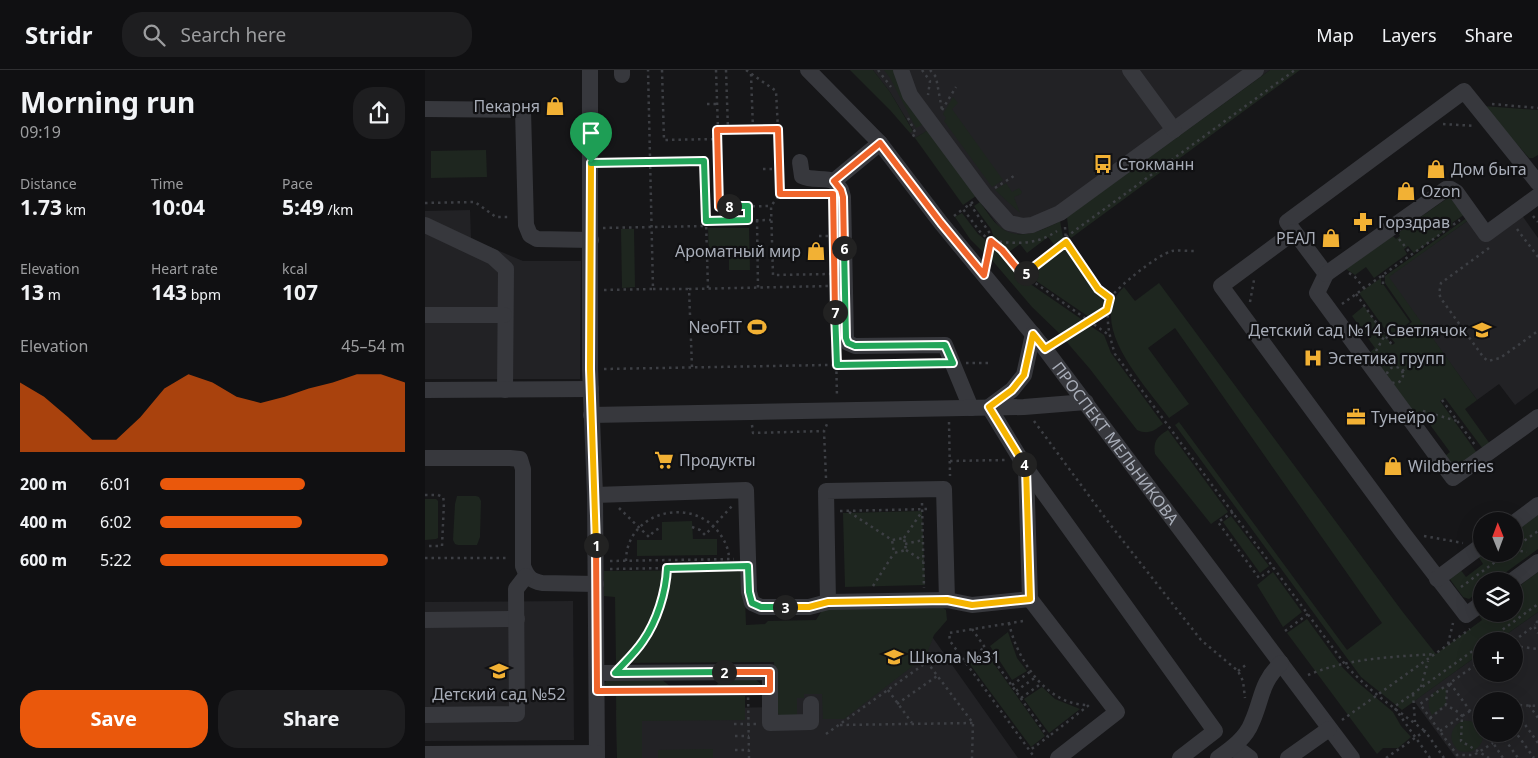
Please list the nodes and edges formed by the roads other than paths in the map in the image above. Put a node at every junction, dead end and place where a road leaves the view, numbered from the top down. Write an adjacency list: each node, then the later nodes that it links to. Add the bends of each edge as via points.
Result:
1 (590, 70): 16 (street)
2 (808, 70): 8 (street, ПРОСПЕКТ МЕЛЬНИКОВА)
3 (901, 70): 7 (street, via 911,95 984,195 1009,223 1016,225 1032,225 1060,213)
4 (1131, 70): 7 (street)
5 (1256, 70): 7 (street)
6 (425, 109): 16 (street, via 523,110 526,225 529,235 537,239)
7 (1174, 130)
8 (880, 143): 11 (street); 20 (street, ПРОСПЕКТ МЕЛЬНИКОВА)
9 (800, 162): 11 (street, via 802,176)
10 (1533, 165): 12 (street); 15 (street, via 1494,128 1464,91 1287,222)
11 (834, 181): 26 (street, via 843,197 848,343 855,346 945,345)
12 (1538, 183)
13 (1538, 196): 17 (street, via 1486,234 1457,192 1446,189)
14 (425, 225): 18 (street, via 493,257 505,269)
15 (1294, 232): 17 (street); 39 (street, via 1221,286)
16 (591, 234): 21 (street)
17 (1332, 270): 28 (street, via 1317,293 1453,478)
18 (504, 314): 19 (street); 23 (street)
19 (425, 315)
20 (1033, 334): 24 (street, ПРОСПЕКТ МЕЛЬНИКОВА); 25 (street, via 1024,375 1012,390)
21 (591, 389): 23 (street); 27 (street)
22 (425, 390): 23 (street)
23 (505, 390)
24 (1086, 402): 25 (street, via 1024,408); 46 (street, ПРОСПЕКТ МЕЛЬНИКОВА)
25 (989, 407): 26 (street); 30 (street)
26 (971, 408): 27 (street)
27 (591, 415): 31 (street)
28 (1538, 417)
29 (425, 458): 38 (street, via 520,459)
30 (1026, 468): 40 (street); 55 (street, via 1215,731)
31 (600, 494): 36 (street); 42 (street, via 746,490 752,603 756,606 809,607)
32 (1538, 505): 33 (street)
33 (1523, 516)
34 (1473, 548): 39 (street)
35 (1533, 558): 37 (street)
36 (596, 572): 38 (street, via 543,583 534,582); 47 (street)
37 (1520, 572)
38 (526, 576): 44 (street, via 517,589)
39 (1437, 579): 43 (street, via 1465,621)
40 (1030, 599): 41 (street, via 972,605); 54 (street, via 1117,712)
41 (947, 600): 42 (street); 42 (street, via 944,489 922,489 826,491)
42 (828, 602)
43 (1473, 612)
44 (517, 619): 45 (street); 49 (street, via 517,714)
45 (425, 620)
46 (1281, 663): 50 (street, ПРОСПЕКТ МЕЛЬНИКОВА); 52 (street, via 1263,686 1252,723 1243,737)
47 (597, 673): 48 (street, via 770,672 770,722 811,722); 53 (street)
48 (811, 704)
49 (425, 715)
50 (1329, 729): 57 (street); 58 (street, ПРОСПЕКТ МЕЛЬНИКОВА)
51 (425, 754): 53 (street)
52 (1224, 754): 56 (street, via 1242,752)
53 (597, 756)
54 (1057, 758)
55 (1181, 758)
56 (1250, 758)
57 (1288, 758)
58 (1352, 758)

